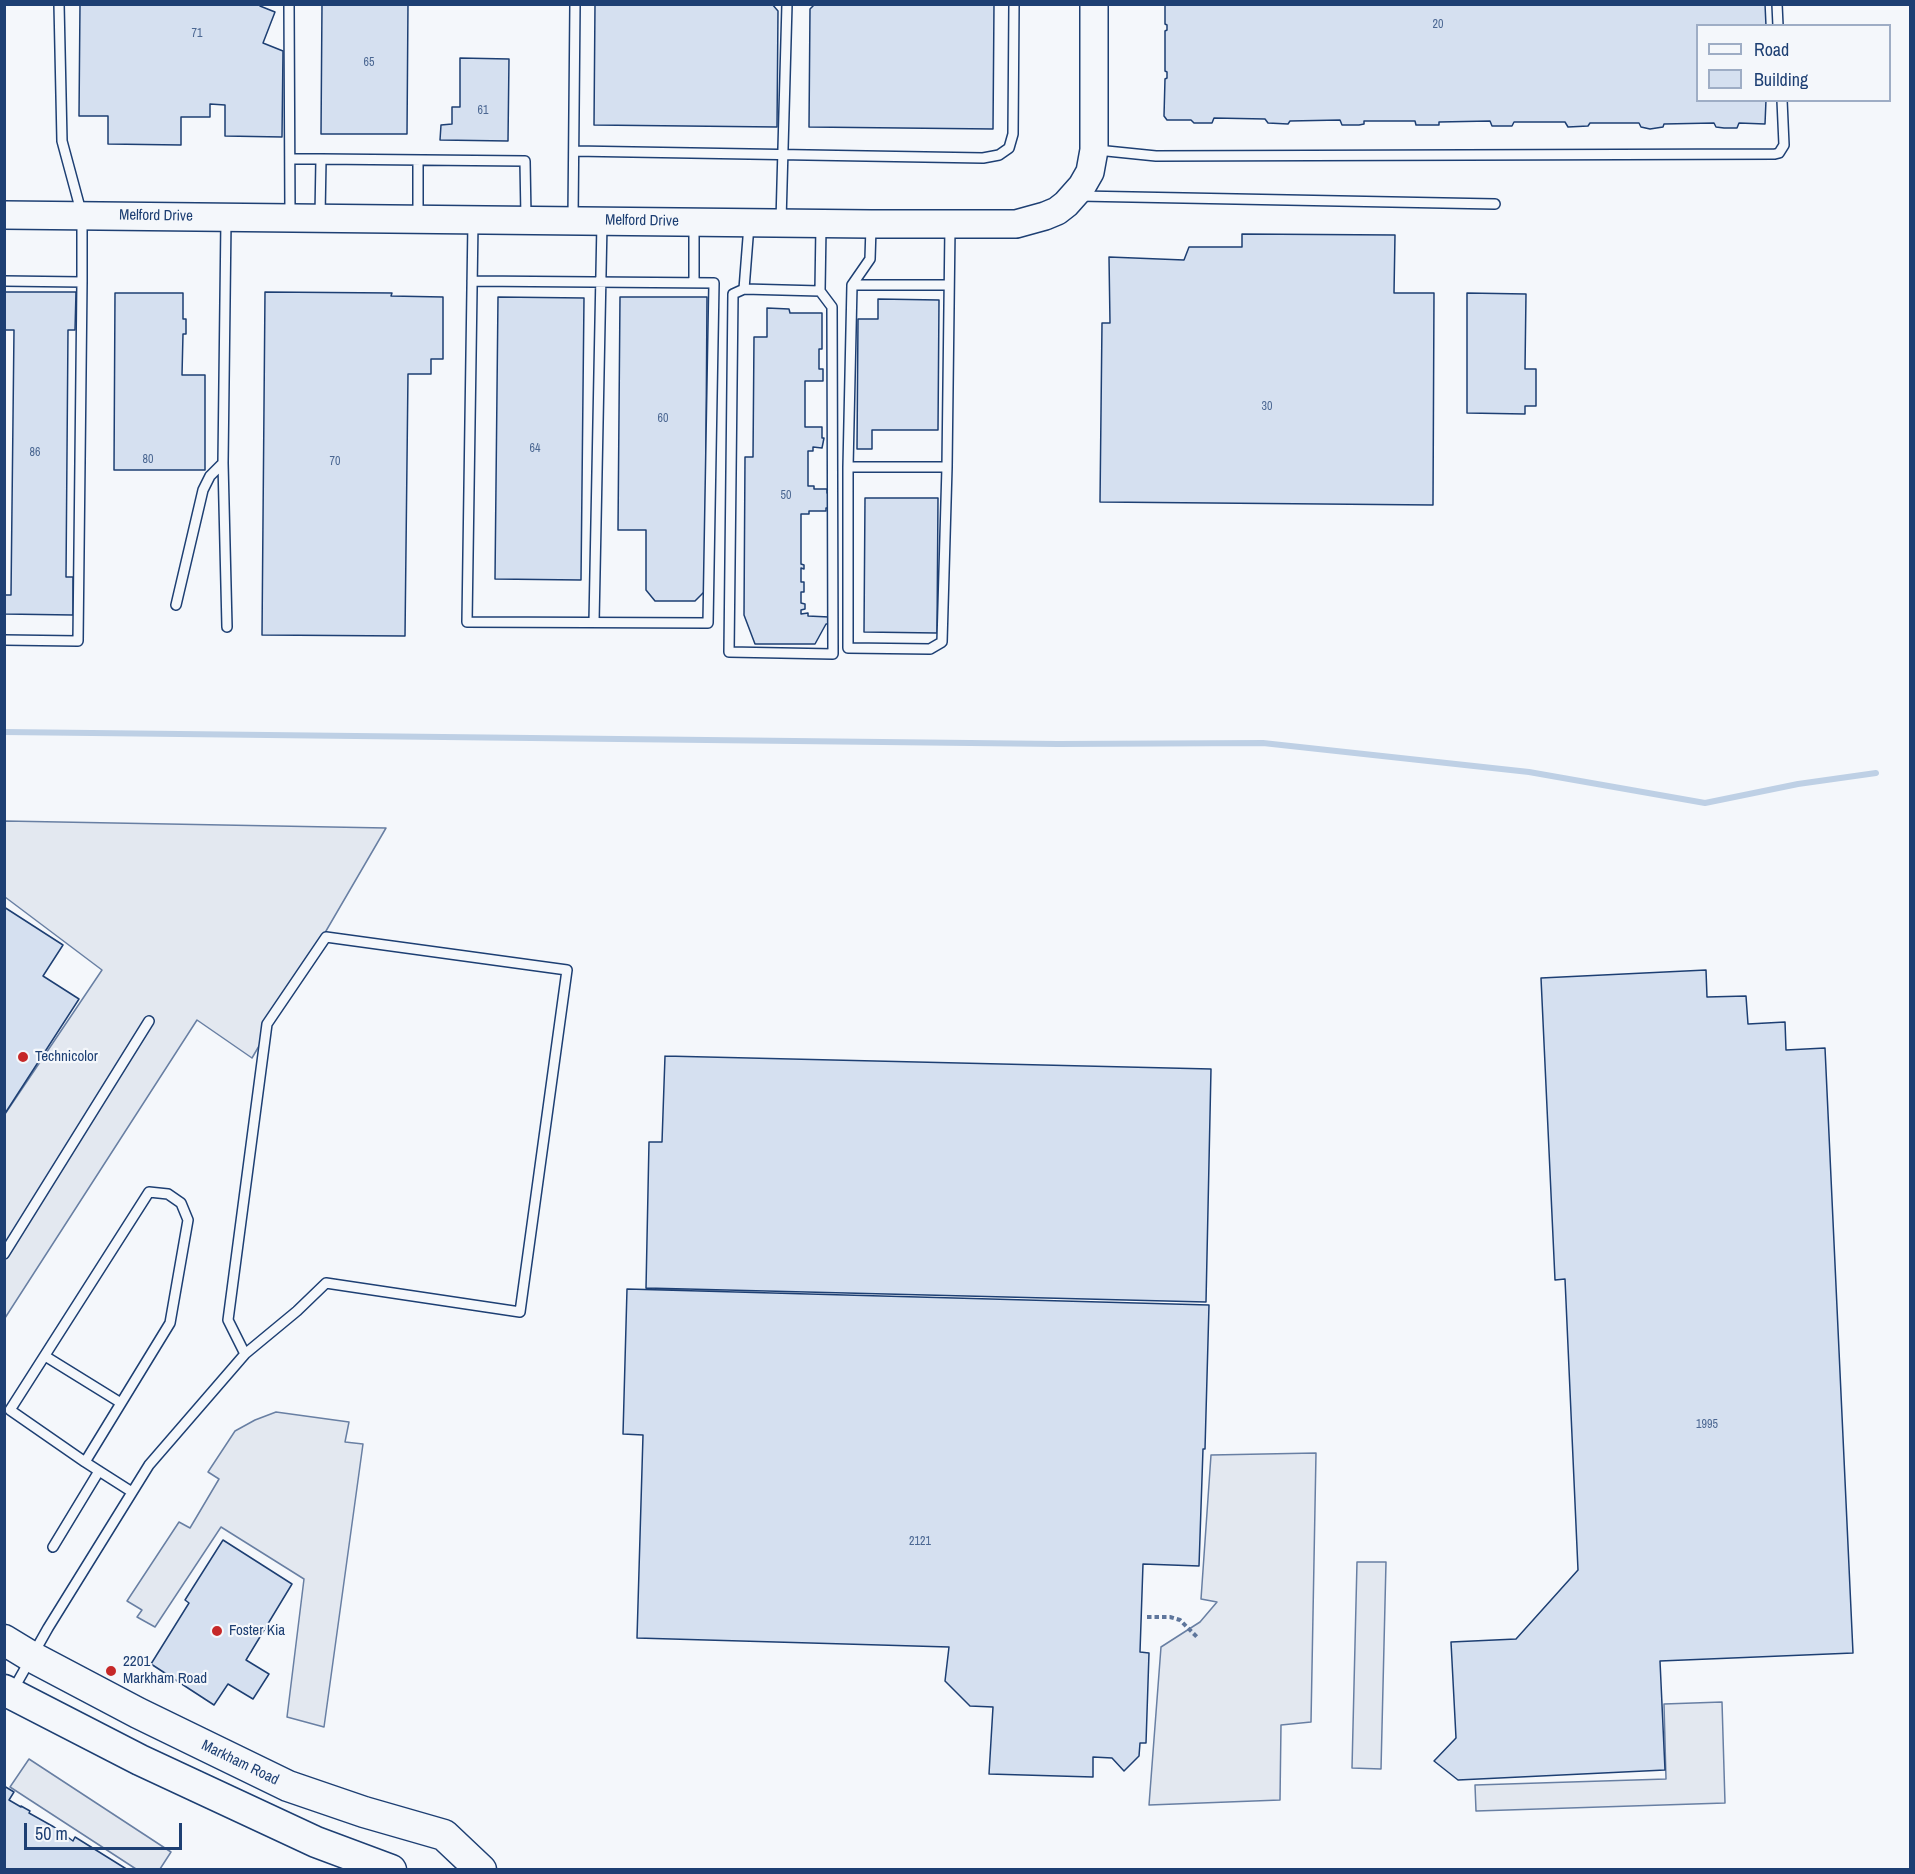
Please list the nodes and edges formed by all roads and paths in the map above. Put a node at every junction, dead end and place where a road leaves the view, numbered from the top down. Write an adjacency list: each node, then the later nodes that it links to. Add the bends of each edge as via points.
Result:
1 (59, 4): 19 (lane, via 62,141)
2 (289, 4): 13 (lane)
3 (575, 4): 11 (lane)
4 (786, 4): 12 (lane)
5 (1014, 4): 12 (lane, via 1013,134 1009,147 999,155)
6 (1094, 4): 10 (street, Melford Drive)
7 (1777, 4): 8 (lane)
8 (1778, 24)
9 (1782, 102): 10 (lane, via 1784,145 1775,154 1156,156)
10 (1094, 150): 16 (street, Melford Drive, via 1090,172)
11 (574, 151): 12 (lane); 26 (lane)
12 (784, 155): 30 (lane)
13 (290, 159): 14 (lane); 21 (lane)
14 (321, 159): 15 (lane); 22 (lane)
15 (418, 160): 23 (lane); 25 (lane, via 525,161)
16 (1072, 196): 17 (lane); 33 (street, Melford Drive, via 1057,211 1016,224)
17 (1494, 204)
18 (4, 215): 19 (street, Melford Drive)
19 (82, 215): 20 (street, Melford Drive); 36 (lane)
20 (226, 217): 21 (street, Melford Drive); 43 (lane)
21 (290, 218): 22 (street, Melford Drive)
22 (320, 218): 23 (street, Melford Drive)
23 (418, 219): 24 (street, Melford Drive)
24 (473, 220): 25 (street, Melford Drive); 35 (lane)
25 (526, 220): 26 (street, Melford Drive)
26 (573, 221): 27 (street, Melford Drive)
27 (602, 221): 28 (street, Melford Drive); 37 (lane)
28 (694, 222): 29 (street, Melford Drive); 38 (lane)
29 (749, 223): 30 (street, Melford Drive); 41 (lane)
30 (781, 223): 31 (street, Melford Drive)
31 (821, 223): 32 (street, Melford Drive); 42 (lane)
32 (871, 224): 33 (street, Melford Drive); 39 (lane, via 870,259)
33 (950, 224): 40 (lane)
34 (4, 281): 36 (lane)
35 (472, 281): 37 (lane); 47 (lane, via 467,622)
36 (82, 282): 49 (lane, via 78,641)
37 (601, 282): 38 (lane); 47 (lane)
38 (694, 283): 47 (lane, via 714,283 708,623)
39 (852, 285): 40 (lane); 44 (lane)
40 (949, 285): 45 (lane)
41 (744, 289): 42 (lane); 42 (lane, via 733,294 729,652 833,654 832,307)
42 (820, 291)
43 (223, 463): 46 (lane, via 203,490); 48 (lane)
44 (848, 467): 45 (lane); 45 (lane, via 848,648 930,650 942,642)
45 (947, 467)
46 (176, 605)
47 (594, 622)
48 (227, 627)
49 (4, 640)
50 (149, 1021): 51 (lane)
51 (4, 1254)
52 (245, 1354): 52 (lane, via 326,1283 520,1312 567,970 326,937 267,1024 228,1320); 57 (lane, via 149,1465)
53 (45, 1356): 54 (lane); 54 (lane, via 149,1192 168,1194 181,1203 188,1220 170,1323); 55 (lane, via 10,1410)
54 (121, 1402): 55 (lane)
55 (85, 1462): 56 (lane)
56 (99, 1471): 57 (lane); 58 (lane)
57 (132, 1492): 62 (lane)
58 (53, 1547)
59 (1147, 1617): 60 (path, via 1180,1620)
60 (1197, 1637)
61 (4, 1640): 62 (main road, Markham Road)
62 (32, 1657): 63 (lane); 65 (main road, Markham Road, via 288,1786 444,1835)
63 (7, 1695): 64 (main road, via 316,1842)
64 (391, 1869)
65 (481, 1869)

